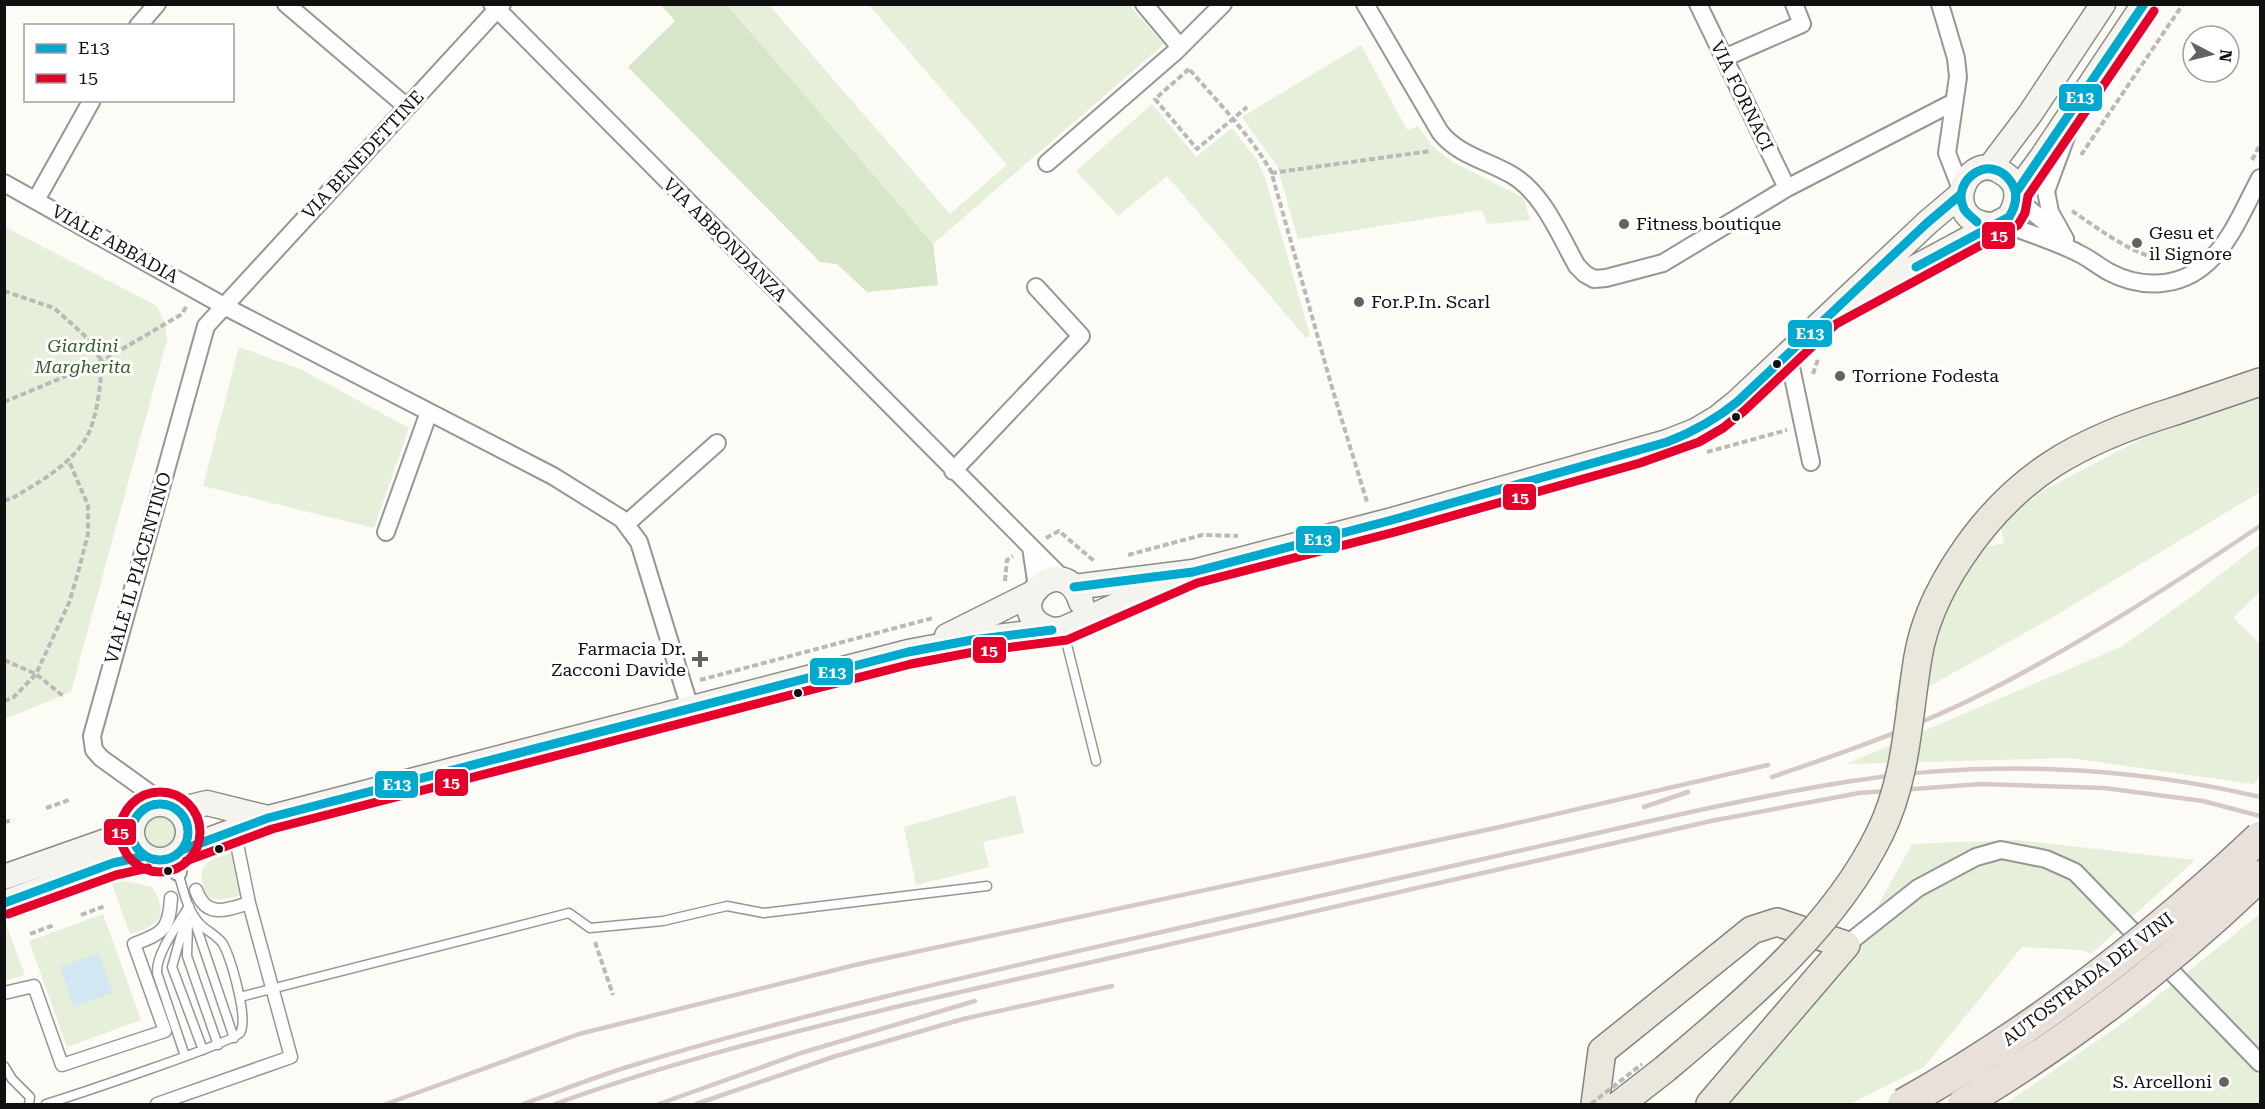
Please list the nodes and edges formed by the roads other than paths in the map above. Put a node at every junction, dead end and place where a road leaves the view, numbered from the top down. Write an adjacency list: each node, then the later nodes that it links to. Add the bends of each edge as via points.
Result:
1 (157, 4): 12 (street)
2 (286, 4): 18 (street)
3 (1143, 4): 13 (street)
4 (1223, 4): 13 (street)
5 (1365, 4): 24 (street, via 1449,144 1528,187 1577,266 1594,279 1663,264)
6 (1698, 4): 14 (street, VIA FORNACI)
7 (1794, 4): 14 (street, via 1802,24)
8 (1940, 4): 17 (street, via 1956,58 1958,77)
9 (2103, 4): 21 (main road, via 2031,114)
10 (2144, 4): 15 (main road)
11 (497, 6): 18 (street, VIA BENEDETTINE); 39 (street, VIA ABBONDANZA)
12 (140, 24)
13 (1178, 50): 20 (street)
14 (1724, 58): 24 (street, VIA FORNACI)
15 (2082, 96): 26 (main road); 29 (street, via 2046,191 2050,212)
16 (91, 102): 27 (street)
17 (1953, 102): 19 (street); 24 (street)
18 (407, 107): 32 (street, VIA BENEDETTINE)
19 (1948, 158): 21 (street); 25 (street)
20 (1047, 163)
21 (1985, 168): 25 (main road, via 1967,179); 26 (main road, via 2007,175)
22 (2260, 178): 30 (street, via 2222,247 2185,277 2145,284 2110,272)
23 (4, 183): 27 (street, VIALE ABBADIA)
24 (1787, 188)
25 (1961, 192): 28 (main road, via 1969,217 1984,225); 33 (main road)
26 (2017, 195): 28 (main road, via 2009,217); 29 (street)
27 (36, 200): 32 (street, VIALE ABBADIA)
28 (1997, 224): 30 (street); 33 (main road)
29 (2066, 239): 30 (street)
30 (2078, 253)
31 (1036, 287): 39 (street, via 1082,336)
32 (224, 306): 36 (street, VIALE ABBADIA); 50 (street, VIALE IL PIACENTINO, via 206,326 92,736 94,750 101,758)
33 (1829, 314): 34 (main road)
34 (1788, 353): 38 (street); 43 (main road, via 1717,418 1667,442)
35 (2260, 382): 80 (main road, bridge, via 2095,440 2056,460 2010,496 1944,581 1929,615 1894,795 1881,831 1850,887 1735,1008)
36 (429, 412): 40 (street, VIALE ABBADIA, via 553,476); 41 (street)
37 (717, 444): 40 (street)
38 (1811, 462)
39 (953, 471): 42 (street, VIA ABBONDANZA)
40 (626, 524): 48 (street, via 639,542)
41 (386, 532)
42 (1031, 547): 44 (street, VIA ABBONDANZA); 45 (street)
43 (1193, 572): 44 (main road); 46 (main road)
44 (1070, 584): 45 (main road, via 1050,579); 46 (main road, via 1081,602 1080,610)
45 (1035, 590): 46 (main road, via 1032,616 1037,623); 47 (main road, via 968,627)
46 (1062, 628): 47 (main road); 49 (lane)
47 (909, 652): 48 (main road)
48 (690, 708): 51 (main road)
49 (1096, 761)
50 (172, 807): 51 (main road, via 207,803); 52 (main road, via 157,804 142,810); 56 (main road, via 184,817 189,833)
51 (268, 818): 56 (main road)
52 (132, 832): 55 (main road, via 135,845); 58 (main road)
53 (2260, 837): 82 (highway, AUTOSTRADA DEI VINI, bridge, via 2104,971 1958,1074)
54 (238, 849): 63 (street)
55 (145, 856): 56 (main road, via 161,861); 62 (main road, via 113,863)
56 (179, 859): 64 (lane)
57 (2260, 876): 83 (highway, AUTOSTRADA DEI VINI, bridge, via 2190,940 2100,1011)
58 (4, 877)
59 (987, 886): 66 (lane, via 764,913 727,906 663,921 590,928 569,913)
60 (196, 890): 63 (street, via 200,902 211,909)
61 (171, 898): 67 (street, via 170,917 164,930 134,944 165,1031 62,1065 34,986)
62 (4, 903)
63 (249, 903): 66 (street)
64 (189, 906): 68 (lane, via 200,924 223,944); 69 (lane); 70 (lane, via 187,956); 71 (lane, via 172,967); 72 (lane, via 157,966)
65 (1846, 945): 73 (street, via 1918,888 1976,857 2001,850 2046,859 2075,872); 80 (main road, via 1777,922 1752,930 1602,1051); 81 (main road)
66 (272, 989): 68 (lane); 79 (street, via 291,1057)
67 (4, 993)
68 (240, 998): 69 (lane, via 243,1024)
69 (234, 1038): 70 (lane)
70 (218, 1045): 71 (lane)
71 (203, 1050): 72 (lane)
72 (185, 1056): 75 (lane)
73 (2260, 1063)
74 (4, 1066): 76 (lane, via 30,1097)
75 (84, 1093): 77 (lane); 78 (lane)
76 (29, 1104)
77 (46, 1104)
78 (82, 1104)
79 (157, 1104)
80 (1600, 1104)
81 (1710, 1104)
82 (1903, 1104)
83 (1963, 1104)

